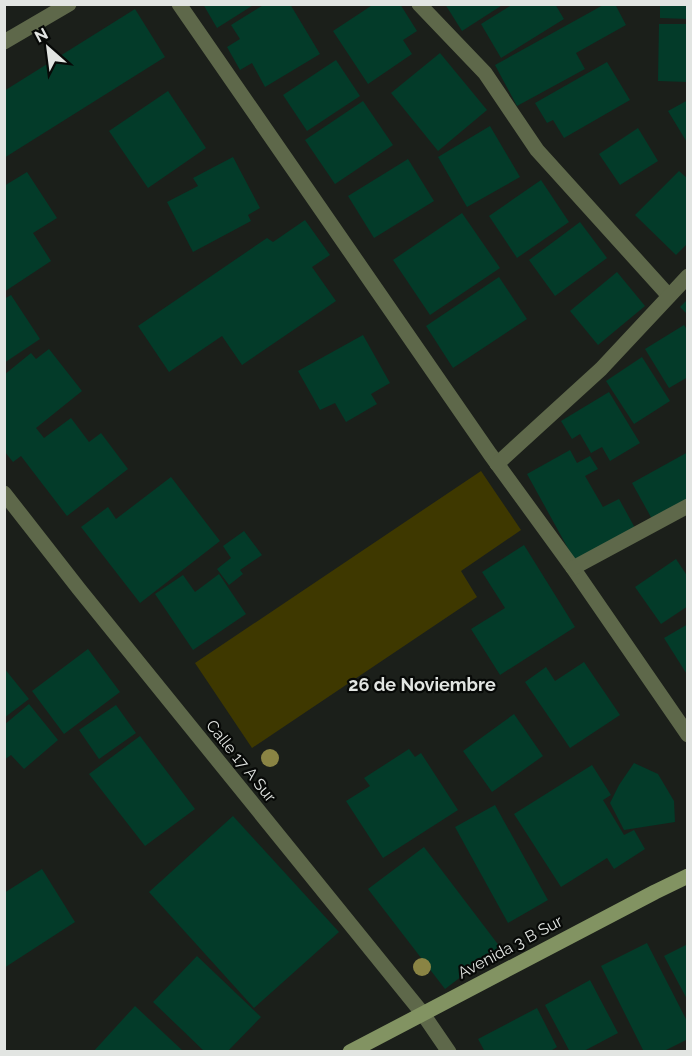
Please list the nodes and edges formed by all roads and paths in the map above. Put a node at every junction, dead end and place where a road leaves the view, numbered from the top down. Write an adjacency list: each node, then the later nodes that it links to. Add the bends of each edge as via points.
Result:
1 (69, 4): 4 (street)
2 (179, 4): 7 (street)
3 (419, 4): 6 (street, via 485,73 537,150)
4 (4, 42)
5 (687, 276): 6 (street)
6 (669, 296): 7 (street, via 600,369)
7 (497, 464): 10 (street)
8 (4, 493): 13 (street, Calle 17 A Sur)
9 (687, 506): 10 (street)
10 (573, 568): 11 (street)
11 (687, 735)
12 (687, 876): 13 (street, Avenida 3 B Sur)
13 (423, 1014): 14 (street, Avenida 3 B Sur); 15 (street, Calle 17 A Sur)
14 (350, 1052)
15 (449, 1052)

